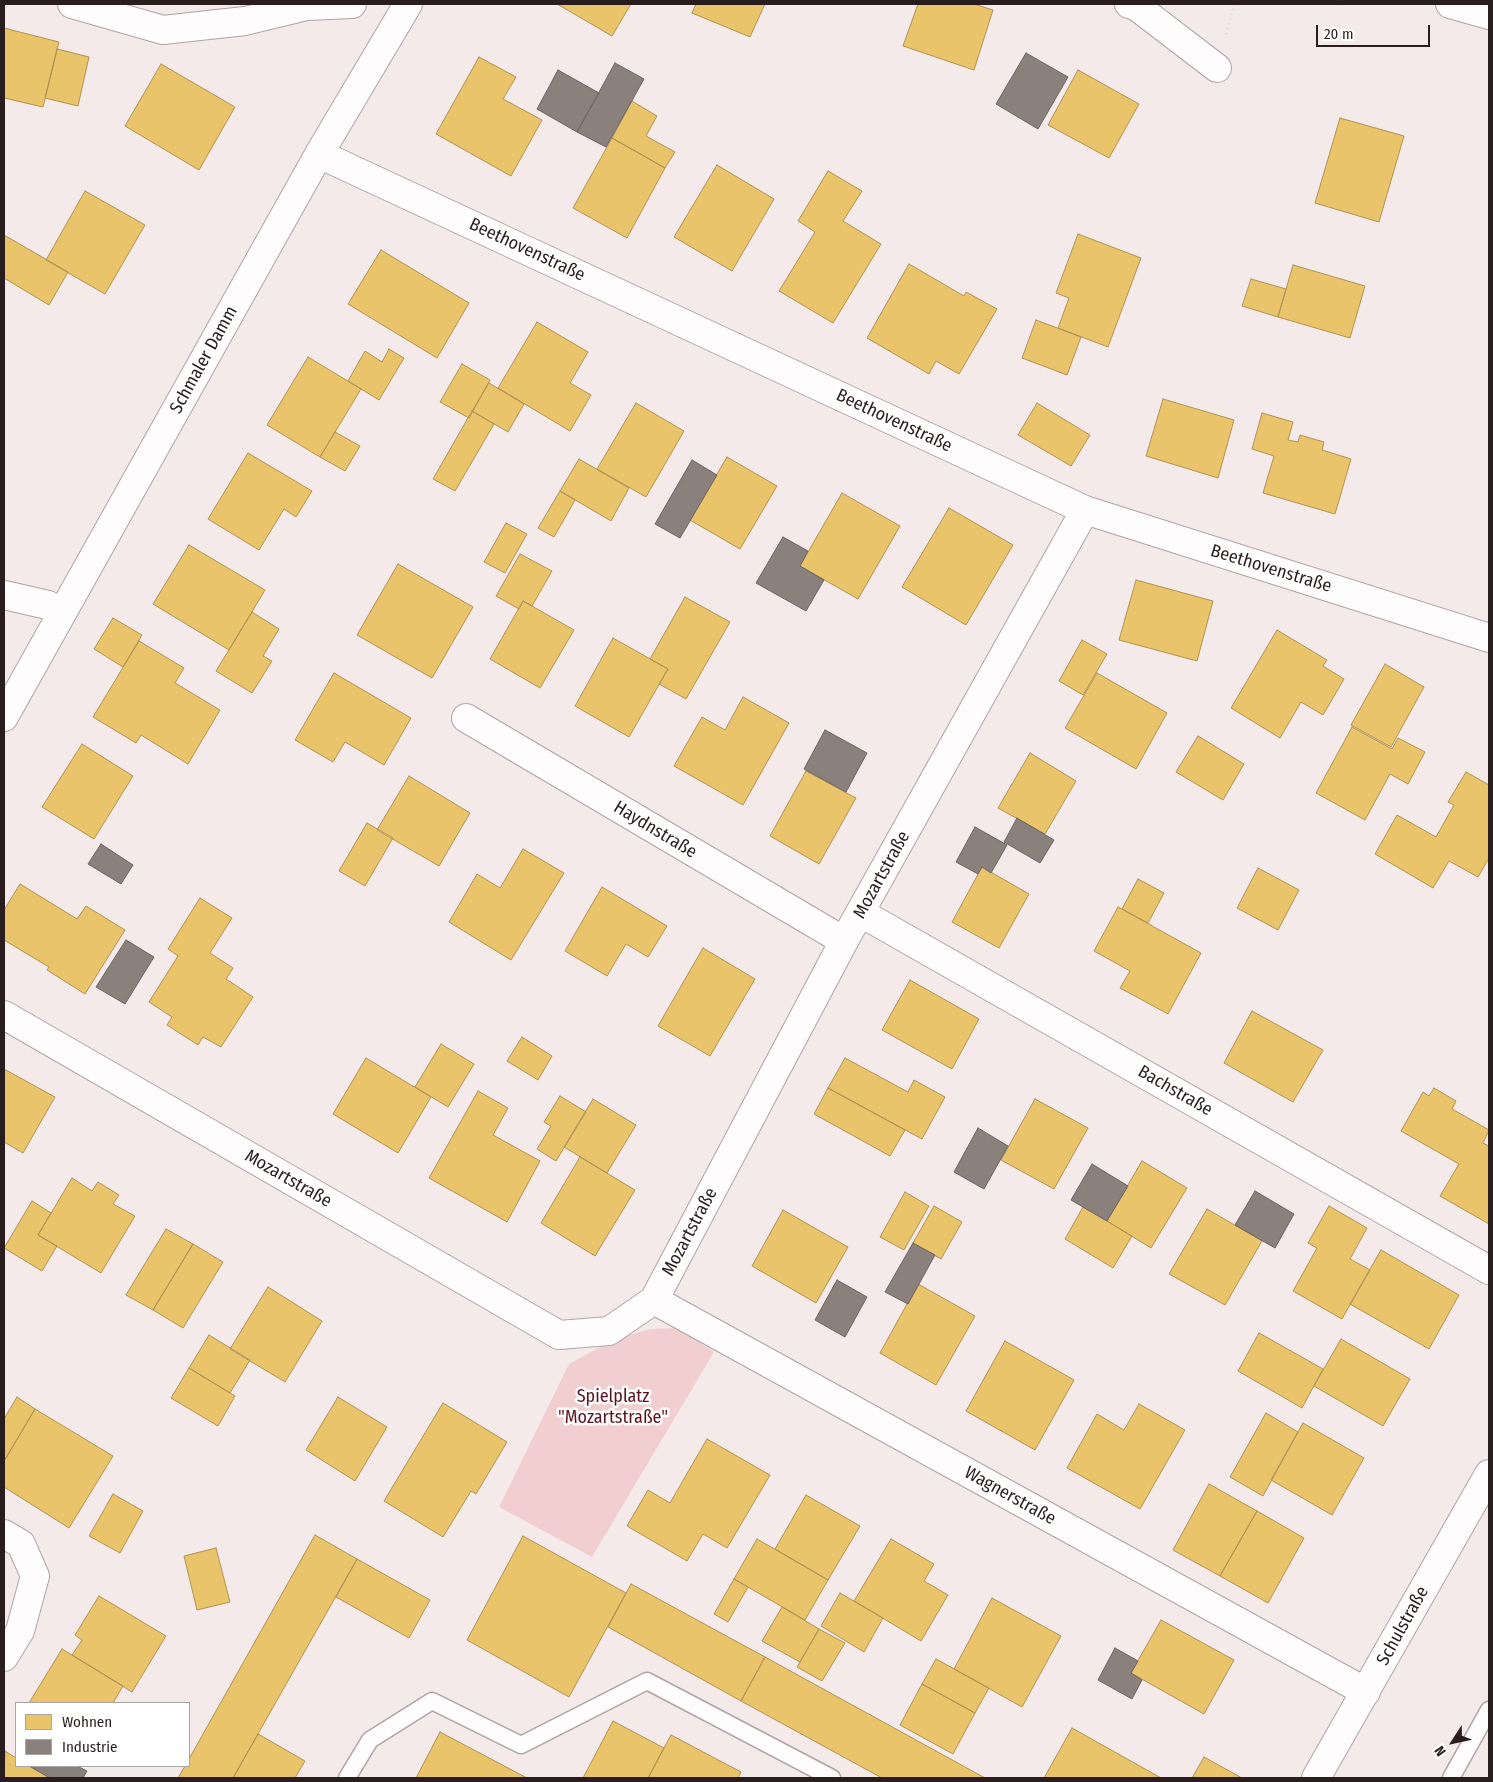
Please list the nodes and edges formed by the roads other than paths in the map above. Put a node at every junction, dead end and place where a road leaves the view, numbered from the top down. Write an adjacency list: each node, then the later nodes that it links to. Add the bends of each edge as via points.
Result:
1 (72, 4): 2 (street, via 163,30 244,21 307,6)
2 (352, 4)
3 (1129, 4): 7 (street)
4 (1450, 4): 6 (street)
5 (399, 6): 8 (street, Schmaler Damm)
6 (1489, 15)
7 (1217, 68)
8 (319, 154): 9 (street, Beethovenstraße); 11 (street, Schmaler Damm)
9 (1085, 510): 12 (street, Beethovenstraße); 15 (street, Mozartstraße)
10 (4, 595): 11 (street, via 48,605)
11 (62, 614): 13 (street, Schmaler Damm)
12 (1489, 638)
13 (4, 717)
14 (466, 718): 16 (street, Haydnstraße)
15 (860, 913): 16 (street, Mozartstraße); 18 (street, Bachstraße)
16 (844, 941): 19 (street, Mozartstraße)
17 (4, 1015): 19 (street, Mozartstraße, via 559,1335 609,1330)
18 (1489, 1270)
19 (654, 1300): 23 (street, Wagnerstraße)
20 (1489, 1474): 23 (street, Schulstraße)
21 (4, 1534): 22 (street, via 21,1544 35,1576 20,1631)
22 (4, 1657)
23 (1366, 1692): 27 (street, Schulstraße)
24 (1489, 1710): 28 (lane)
25 (347, 1778): 26 (lane, via 370,1740 432,1701 521,1745 647,1681)
26 (832, 1778)
27 (1316, 1778)
28 (1451, 1778)

